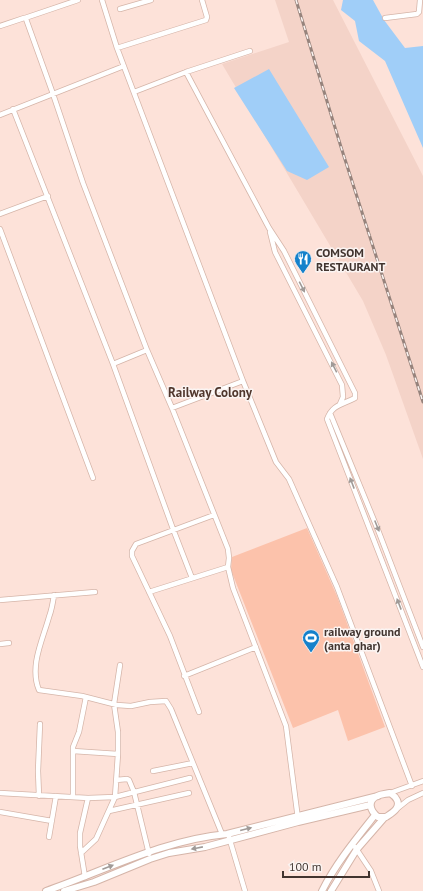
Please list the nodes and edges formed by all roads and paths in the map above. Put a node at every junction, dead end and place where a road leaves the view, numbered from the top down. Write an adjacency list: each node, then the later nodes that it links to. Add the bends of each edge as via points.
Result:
1 (78, 0): 7 (street)
2 (102, 0): 10 (street)
3 (151, 0): 6 (street)
4 (202, 0): 10 (street, via 207,19)
5 (420, 0): 8 (street, via 418,14)
6 (120, 9)
7 (25, 18): 9 (street); 15 (street)
8 (385, 18)
9 (0, 26)
10 (117, 48): 12 (street)
11 (250, 51): 13 (street)
12 (124, 66): 14 (street); 15 (street)
13 (186, 72): 14 (street); 20 (street)
14 (134, 92): 26 (street)
15 (53, 94): 16 (street); 24 (street, via 83,183)
16 (13, 109): 17 (street); 18 (street)
17 (0, 115)
18 (48, 196): 19 (street); 25 (street)
19 (0, 214)
20 (269, 228): 22 (street, one-way to 22, via 284,251); 23 (street, via 275,252)
21 (0, 229): 30 (street)
22 (324, 331): 23 (street); 27 (street, via 355,393 355,398)
23 (317, 335): 27 (street, one-way to 23, via 343,397 342,385)
24 (147, 350): 25 (street); 28 (street)
25 (113, 364): 32 (street)
26 (243, 381): 28 (street); 57 (street, via 276,462 289,479 337,587)
27 (340, 404): 29 (street)
28 (172, 408): 31 (street)
29 (330, 413): 42 (street, one-way to 42); 44 (street, one-way to 29, via 328,419)
30 (93, 478)
31 (214, 514): 32 (street); 33 (street, via 228,549)
32 (173, 529): 34 (street); 36 (street, via 133,547 132,556)
33 (228, 567): 34 (street); 41 (street, via 233,588)
34 (192, 578): 36 (street)
35 (95, 592): 37 (street)
36 (149, 592): 45 (street, via 170,636)
37 (54, 595): 38 (street); 46 (street, via 38,652 38,688 42,691)
38 (0, 600)
39 (9, 643): 40 (street)
40 (0, 644)
41 (256, 647): 45 (street); 76 (street, via 287,728)
42 (423, 647)
43 (120, 665): 47 (street)
44 (423, 667)
45 (184, 676): 48 (street)
46 (86, 697): 47 (street); 50 (street)
47 (114, 704): 51 (street, via 118,725); 52 (street, via 131,706 166,701)
48 (199, 712)
49 (40, 724): 63 (street)
50 (73, 751): 51 (street); 66 (street)
51 (118, 754): 55 (street)
52 (193, 763): 53 (street); 78 (street)
53 (153, 771)
54 (190, 778): 58 (street)
55 (116, 780): 58 (street, via 129,780); 67 (street)
56 (423, 781): 57 (street)
57 (412, 786): 61 (street)
58 (134, 792): 67 (street); 70 (street)
59 (0, 793): 63 (street)
60 (189, 793): 70 (street)
61 (390, 793): 65 (street); 71 (street, via 396,797)
62 (423, 793): 71 (street)
63 (40, 796): 64 (street)
64 (56, 796): 66 (street); 77 (street)
65 (378, 796): 69 (street); 76 (street)
66 (73, 797): 68 (street)
67 (114, 797): 68 (street); 72 (street)
68 (88, 798): 84 (street, via 80,833)
69 (370, 805): 74 (street); 76 (street)
70 (137, 806): 72 (street); 83 (street)
71 (398, 808): 75 (street)
72 (109, 811): 84 (street, via 96,839)
73 (0, 812): 77 (street)
74 (376, 815): 75 (street); 81 (street)
75 (384, 818): 82 (street)
76 (298, 819): 78 (street, one-way to 76); 80 (street)
77 (52, 821): 79 (street)
78 (225, 834): 80 (street); 83 (street, via 207,836)
79 (50, 837)
80 (230, 840): 85 (street, one-way to 85); 89 (street)
81 (353, 843): 82 (street); 90 (street)
82 (357, 849): 91 (street); 92 (street, via 371,871)
83 (148, 852): 85 (street); 86 (street, one-way to 83)
84 (81, 853): 86 (street)
85 (150, 859): 87 (street, via 94,882)
86 (85, 876): 87 (street)
87 (64, 889): 88 (street)
88 (46, 891)
89 (245, 891)
90 (322, 891)
91 (331, 891)
92 (379, 891)

